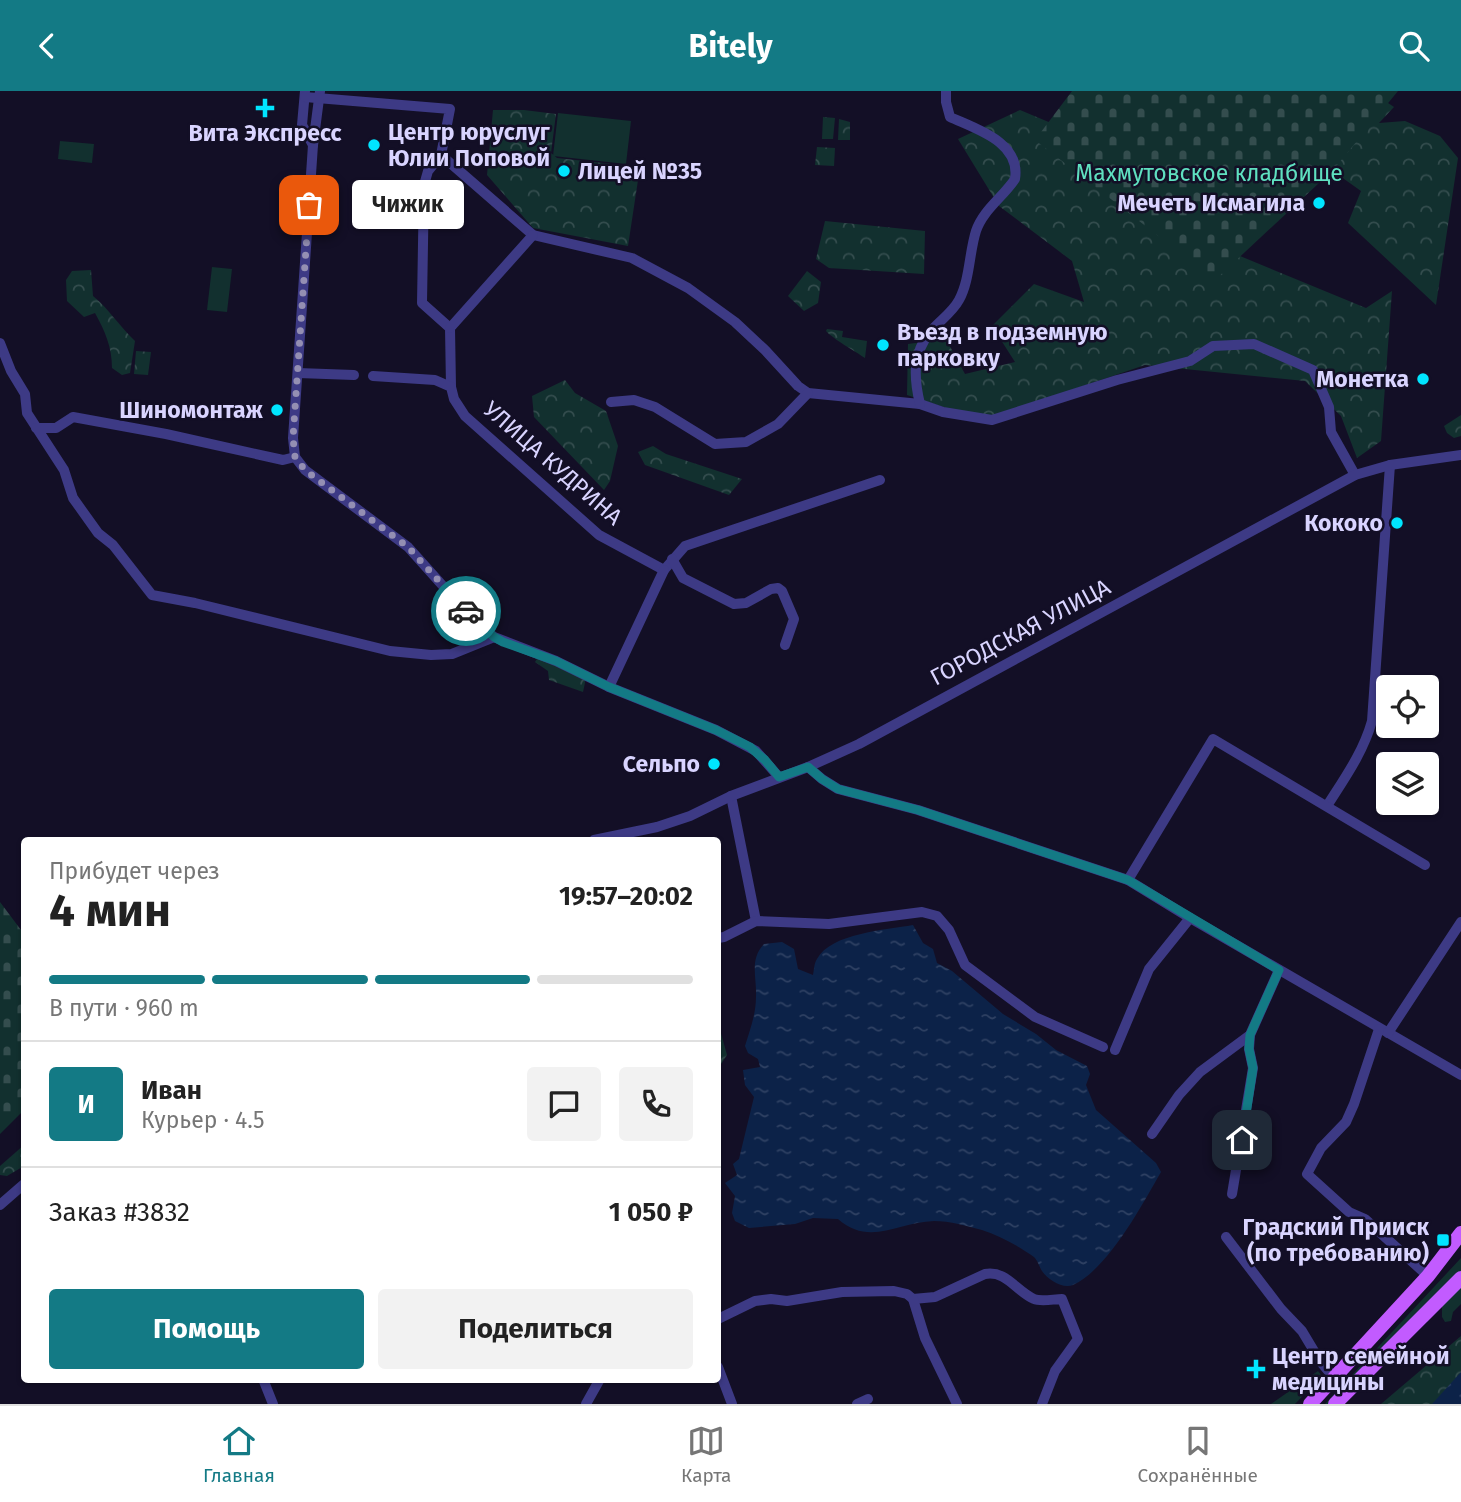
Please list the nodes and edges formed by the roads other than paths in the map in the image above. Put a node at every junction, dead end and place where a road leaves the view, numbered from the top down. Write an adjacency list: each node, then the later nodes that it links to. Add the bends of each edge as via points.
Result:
1 (946, 91): 17 (street, via 950,117 990,134 1012,159 1016,172 1015,180 978,225 960,299 920,348 915,363)
2 (305, 94): 3 (street); 4 (street, via 303,125)
3 (319, 95): 4 (street); 5 (street, via 450,109)
4 (313, 145): 10 (street)
5 (442, 155): 6 (street); 7 (street, via 428,171 424,185 422,303)
6 (533, 235): 7 (street); 15 (street, via 632,258 666,275 736,322)
7 (450, 328): 9 (street)
8 (0, 343): 18 (street)
9 (451, 370): 13 (street); 14 (street)
10 (298, 373): 11 (street); 20 (street)
11 (354, 375)
12 (373, 376): 13 (street)
13 (435, 380): 14 (street)
14 (451, 387): 25 (street, УЛИЦА КУДРИНА, via 465,416 599,535)
15 (808, 393): 16 (street, via 778,424 746,442 715,444 655,407 634,400); 17 (street)
16 (611, 402)
17 (920, 404): 22 (street, via 992,420 1189,361 1213,346 1254,344 1313,370 1329,407 1331,432)
18 (36, 428): 20 (street, via 56,428 73,417 283,460); 26 (street, via 64,470 73,498 152,595 390,651 452,654)
19 (1461, 455): 21 (street, ГОРОДСКАЯ УЛИЦА)
20 (295, 457): 26 (street, via 319,482 408,547)
21 (1390, 465): 22 (street, ГОРОДСКАЯ УЛИЦА); 32 (street, via 1372,721 1367,739)
22 (1355, 475): 29 (street, ГОРОДСКАЯ УЛИЦА, via 859,744)
23 (880, 480): 24 (street, via 685,546)
24 (672, 559): 25 (street); 27 (street, via 683,578 734,604 746,603 771,589 782,591 794,619)
25 (664, 569): 28 (street)
26 (494, 637): 28 (street)
27 (785, 645)
28 (609, 687): 30 (street, via 750,747)
29 (808, 767): 30 (street, ГОРОДСКАЯ УЛИЦА); 35 (street, via 838,789 918,810)
30 (779, 777): 31 (street, ГОРОДСКАЯ УЛИЦА)
31 (731, 796): 33 (street, ГОРОДСКАЯ УЛИЦА, via 690,816); 37 (street)
32 (1327, 807): 34 (street); 35 (street, via 1213,739)
33 (609, 837)
34 (1425, 865)
35 (1128, 880): 36 (street)
36 (1190, 918): 37 (street, via 1149,969 1109,1048 1035,1017 965,965 937,916 922,912 829,924); 40 (street)
37 (755, 921): 39 (street)
38 (1461, 922): 41 (street)
39 (721, 937)
40 (1279, 970): 41 (street); 42 (street)
41 (1384, 1031): 43 (street); 50 (street, via 1346,1122 1321,1148 1307,1174)
42 (1250, 1035): 44 (street, via 1200,1072); 46 (street, via 1253,1068)
43 (1461, 1075)
44 (1152, 1134)
45 (21, 1187): 47 (street)
46 (1232, 1194)
47 (0, 1205)
48 (1461, 1233): 50 (main road)
49 (1226, 1237): 55 (street)
50 (1428, 1276): 55 (main road)
51 (1461, 1278): 64 (main road)
52 (913, 1300): 53 (street, via 894,1291 842,1292 755,1301); 61 (street, via 925,1338); 62 (street, via 935,1297 993,1272 1035,1300 1062,1299 1078,1339 1055,1371)
53 (721, 1318)
54 (721, 1375): 60 (street)
55 (1335, 1379): 63 (main road)
56 (265, 1383): 58 (street)
57 (598, 1383): 59 (street)
58 (273, 1404)
59 (586, 1404)
60 (732, 1404)
61 (957, 1404)
62 (1042, 1404)
63 (1310, 1404)
64 (1335, 1404)

